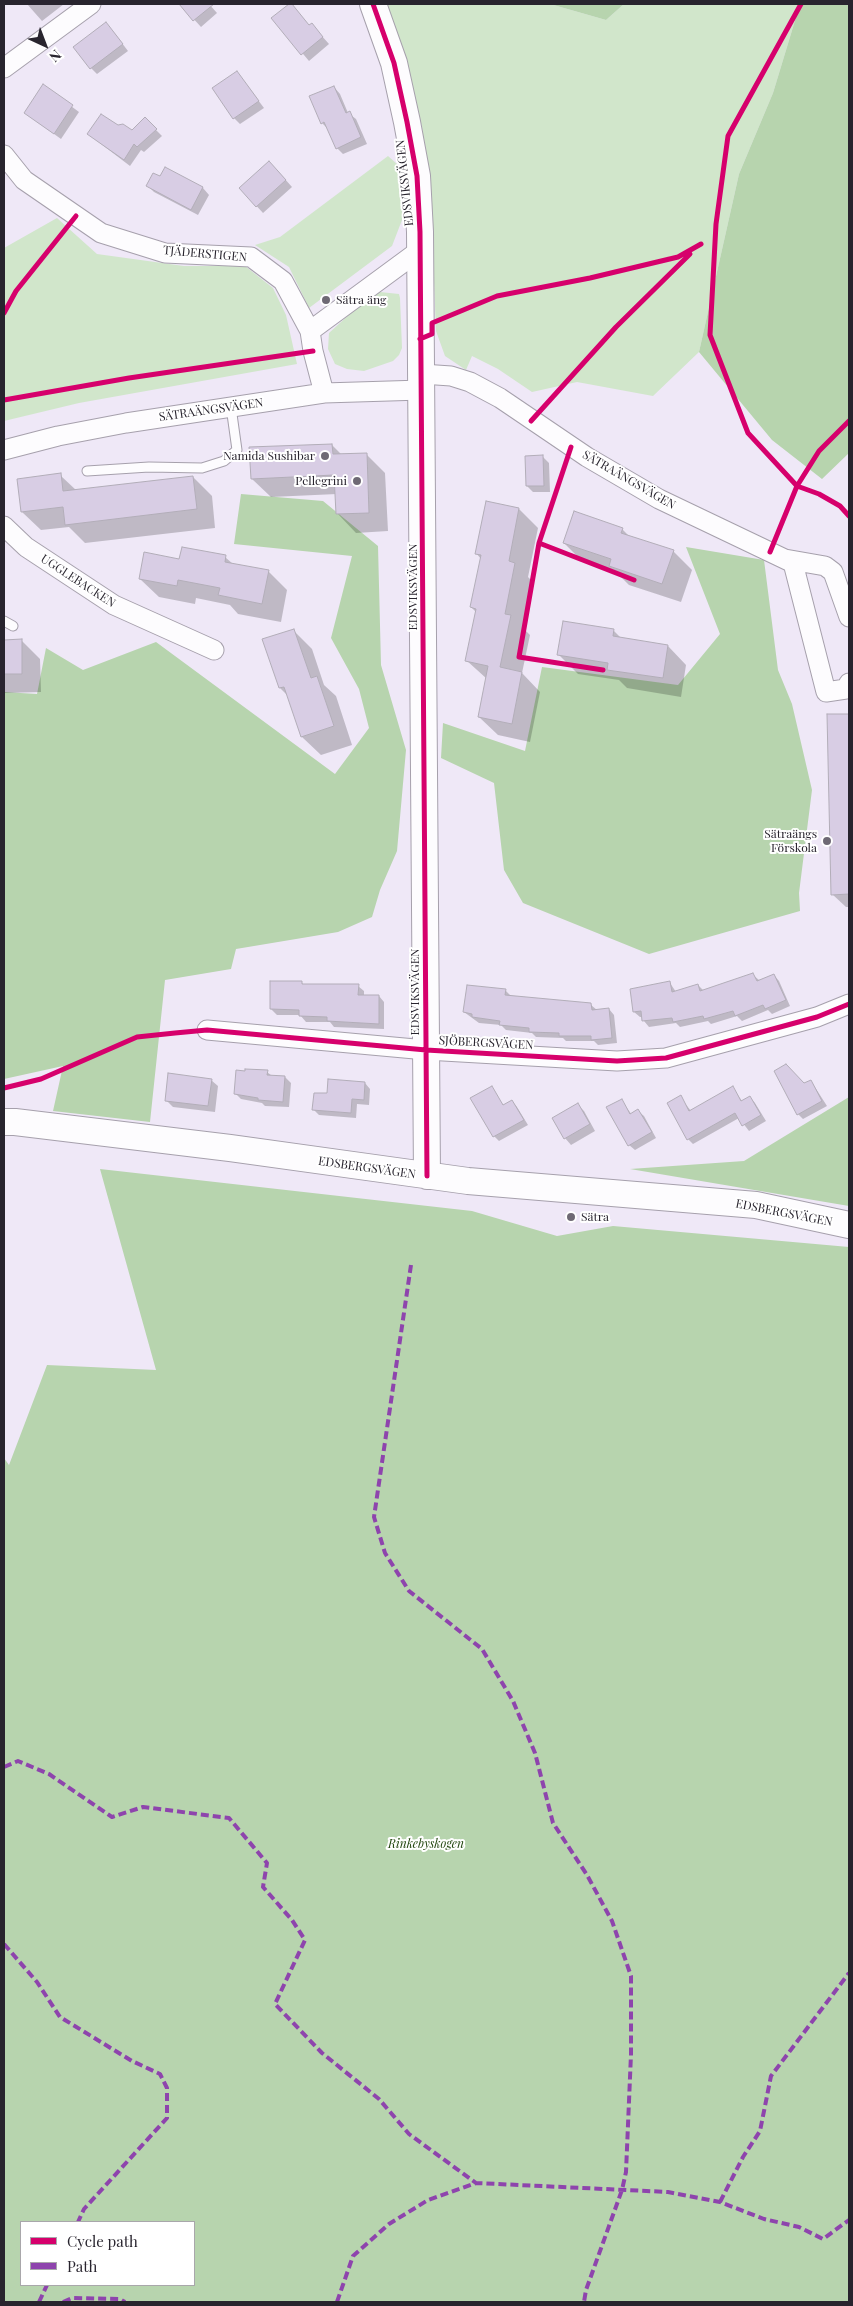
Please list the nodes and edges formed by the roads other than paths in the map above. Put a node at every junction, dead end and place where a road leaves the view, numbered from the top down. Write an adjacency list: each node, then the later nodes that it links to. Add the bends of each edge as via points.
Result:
1 (91, 4): 3 (street)
2 (373, 4): 5 (street, EDSVIKSVÄGEN, via 394,63 407,122 417,176)
3 (4, 68)
4 (4, 155): 6 (street, TJÄDERSTIGEN, via 24,180 101,233 166,253 251,257 284,281)
5 (420, 250): 6 (street); 7 (street, EDSVIKSVÄGEN)
6 (310, 331): 8 (street, TJÄDERSTIGEN)
7 (422, 382): 8 (street, SÄTRAÄNGSVÄGEN); 13 (street, SÄTRAÄNGSVÄGEN, via 452,376 470,382 659,499); 21 (street, EDSVIKSVÄGEN)
8 (324, 393): 9 (street, SÄTRAÄNGSVÄGEN)
9 (231, 407): 10 (street, SÄTRAÄNGSVÄGEN, via 126,423); 11 (lane, via 237,450 224,461 202,468)
10 (4, 450)
11 (87, 471)
12 (4, 526): 17 (street, UGGLEBACKEN, via 26,547 114,605)
13 (786, 559): 14 (street, SÄTRAÄNGSVÄGEN, via 825,566 833,572); 18 (street, via 793,563 826,692 846,689)
14 (849, 618)
15 (4, 621): 16 (lane)
16 (13, 626)
17 (214, 650)
18 (849, 683)
19 (849, 1004): 21 (street, SJÖBERGSVÄGEN, via 817,1017 666,1058 617,1061)
20 (207, 1030): 21 (street, SJÖBERGSVÄGEN)
21 (426, 1050): 23 (street, EDSVIKSVÄGEN)
22 (4, 1122): 23 (street, EDSBERGSVÄGEN, via 230,1148)
23 (427, 1176): 24 (street, EDSBERGSVÄGEN, via 756,1204)
24 (849, 1225)

